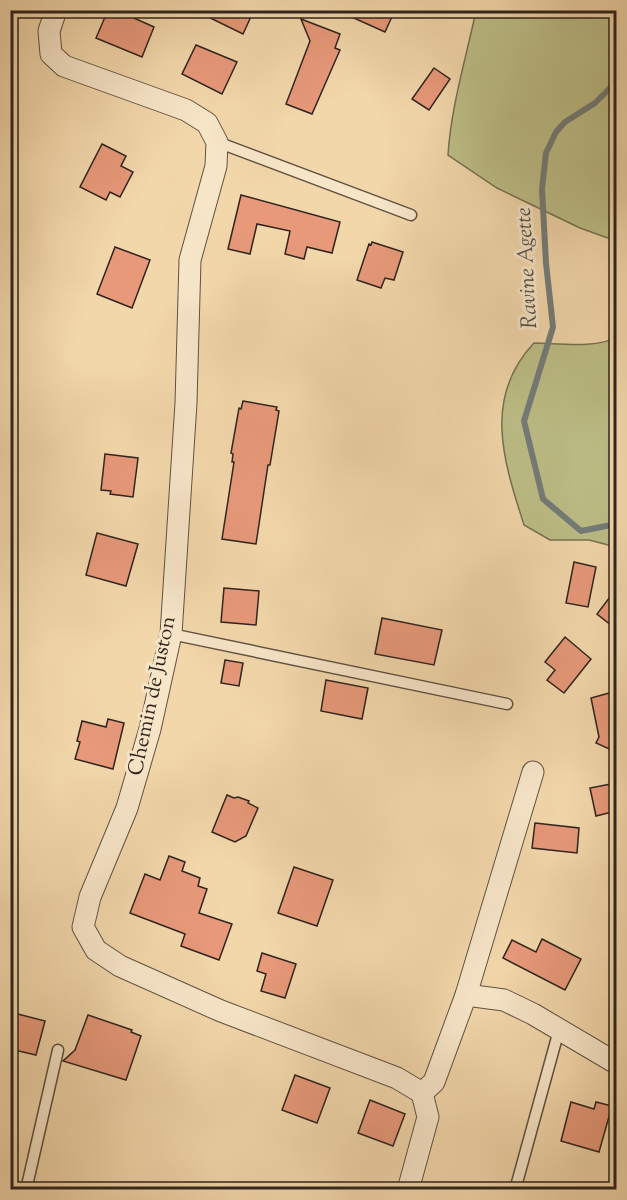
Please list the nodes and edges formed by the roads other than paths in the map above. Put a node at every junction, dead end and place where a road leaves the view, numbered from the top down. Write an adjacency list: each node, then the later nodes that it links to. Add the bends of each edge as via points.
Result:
1 (56, 10): 2 (street, via 49,32 51,54 64,66 186,110 207,123)
2 (217, 142): 3 (lane); 4 (street, Chemin de Juston, via 216,166 190,260 186,403)
3 (411, 215)
4 (171, 634): 5 (lane); 11 (street, Chemin de Juston, via 134,785 90,897 83,927 96,950 120,966 221,1011 397,1078)
5 (507, 704)
6 (533, 772): 7 (street)
7 (466, 995): 8 (street, via 504,1000); 11 (street, via 434,1082)
8 (559, 1030): 10 (street); 14 (lane)
9 (58, 1050): 12 (lane)
10 (616, 1063)
11 (422, 1093): 13 (street, via 428,1118)
12 (26, 1190)
13 (408, 1190)
14 (515, 1190)

